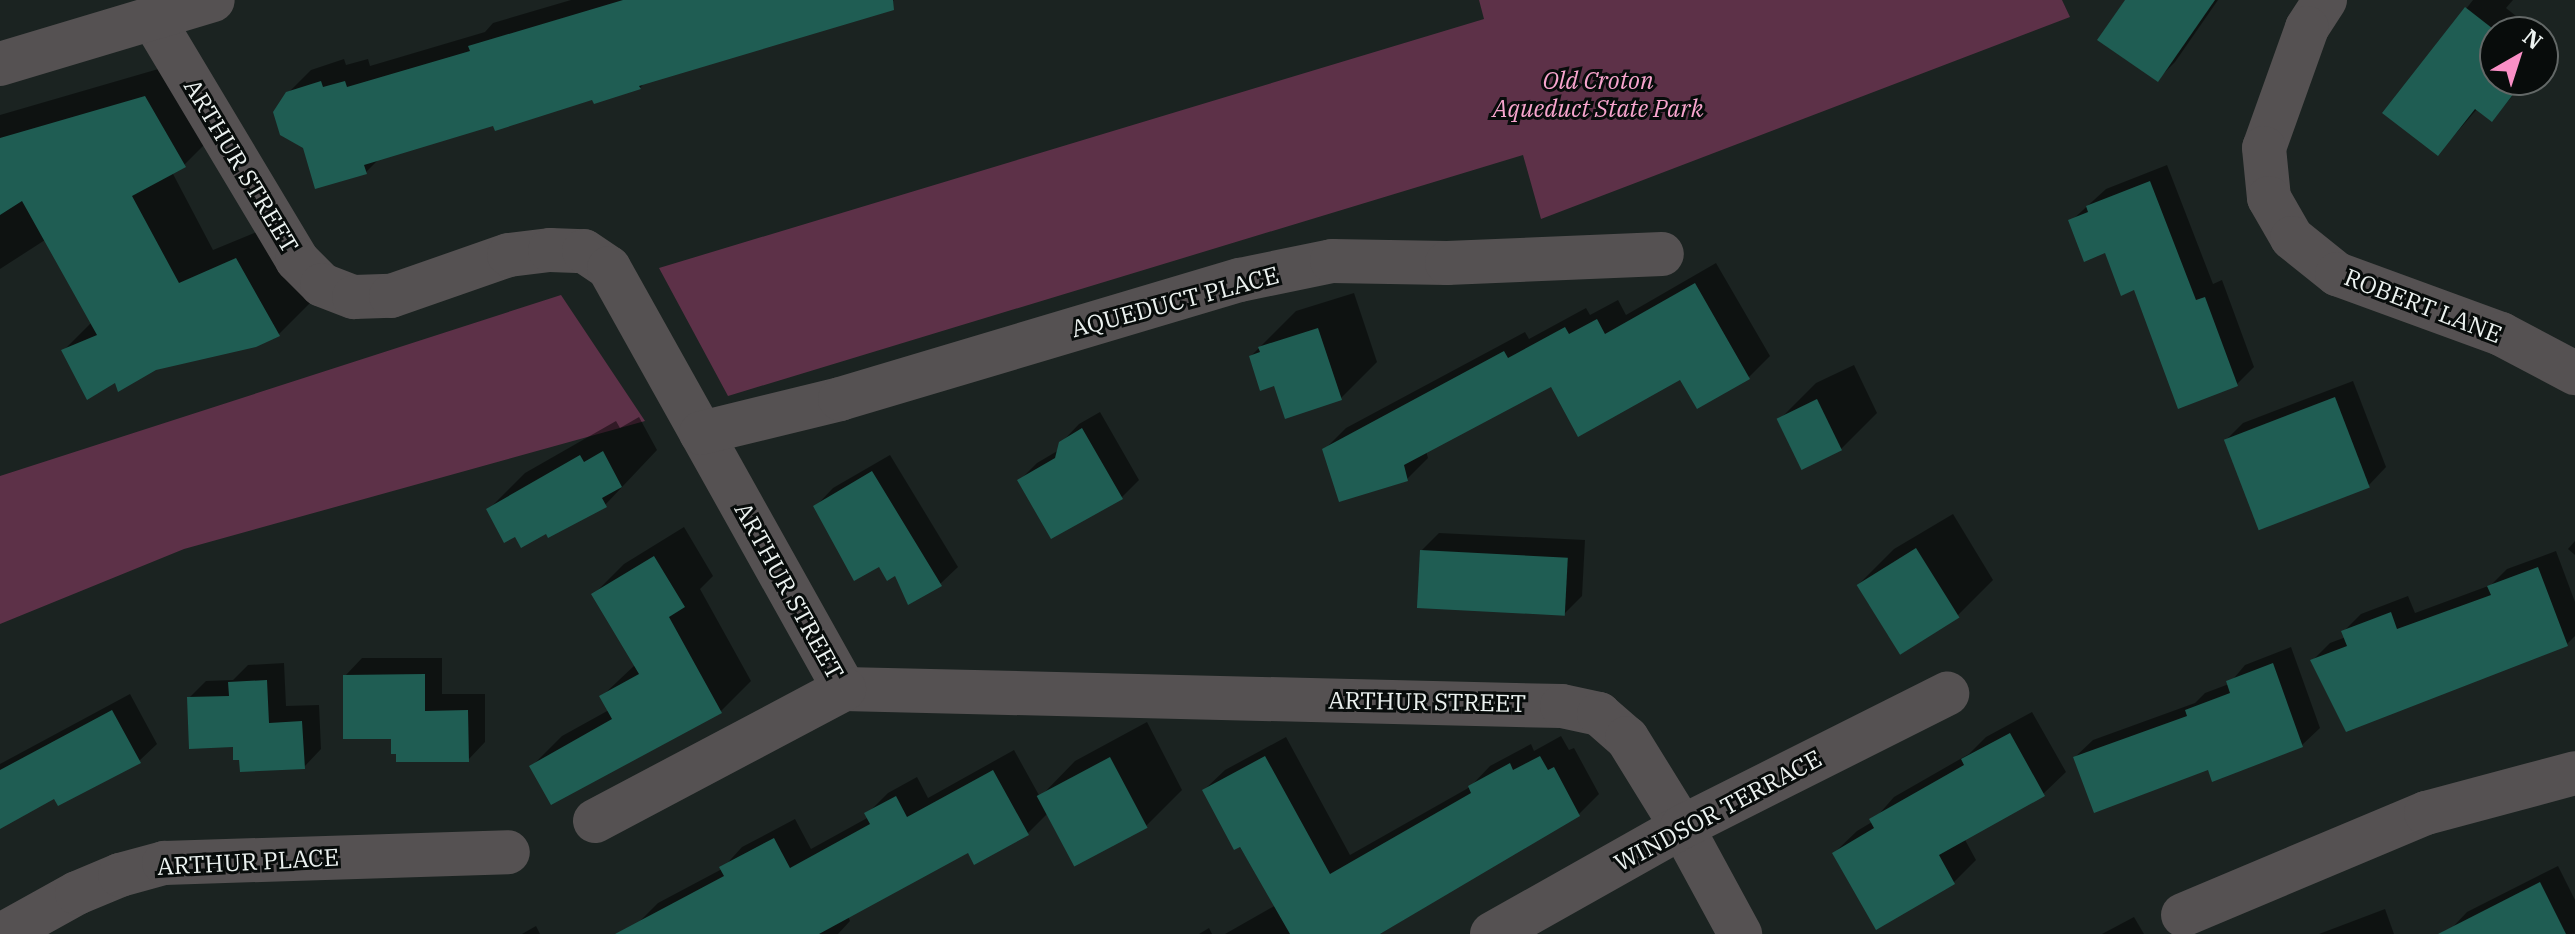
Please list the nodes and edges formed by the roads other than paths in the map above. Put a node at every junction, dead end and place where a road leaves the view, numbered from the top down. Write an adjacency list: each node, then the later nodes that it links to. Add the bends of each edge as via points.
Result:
1 (213, 0): 3 (street)
2 (2325, 0): 6 (street, ROBERT LANE, via 2307,28 2264,148 2269,198 2292,238 2337,274 2501,334)
3 (153, 19): 4 (street); 7 (street, ARTHUR STREET, via 297,260 322,285 354,297 391,296 509,255 584,251 609,268)
4 (0, 64)
5 (1662, 254): 7 (street, AQUEDUCT PLACE, via 1447,263 1332,261 1240,280 840,399)
6 (2575, 373)
7 (701, 433): 8 (street, ARTHUR STREET)
8 (844, 689): 11 (street); 12 (street, ARTHUR STREET, via 1562,706 1599,714 1627,738)
9 (1947, 694): 12 (street, WINDSOR TERRACE)
10 (2575, 773): 14 (street, via 2426,813)
11 (595, 821)
12 (1682, 827): 16 (street, WINDSOR TERRACE); 17 (street, ARTHUR STREET)
13 (508, 852): 15 (street, ARTHUR PLACE, via 164,863 77,893)
14 (2183, 915)
15 (3, 934)
16 (1492, 934)
17 (1740, 934)

